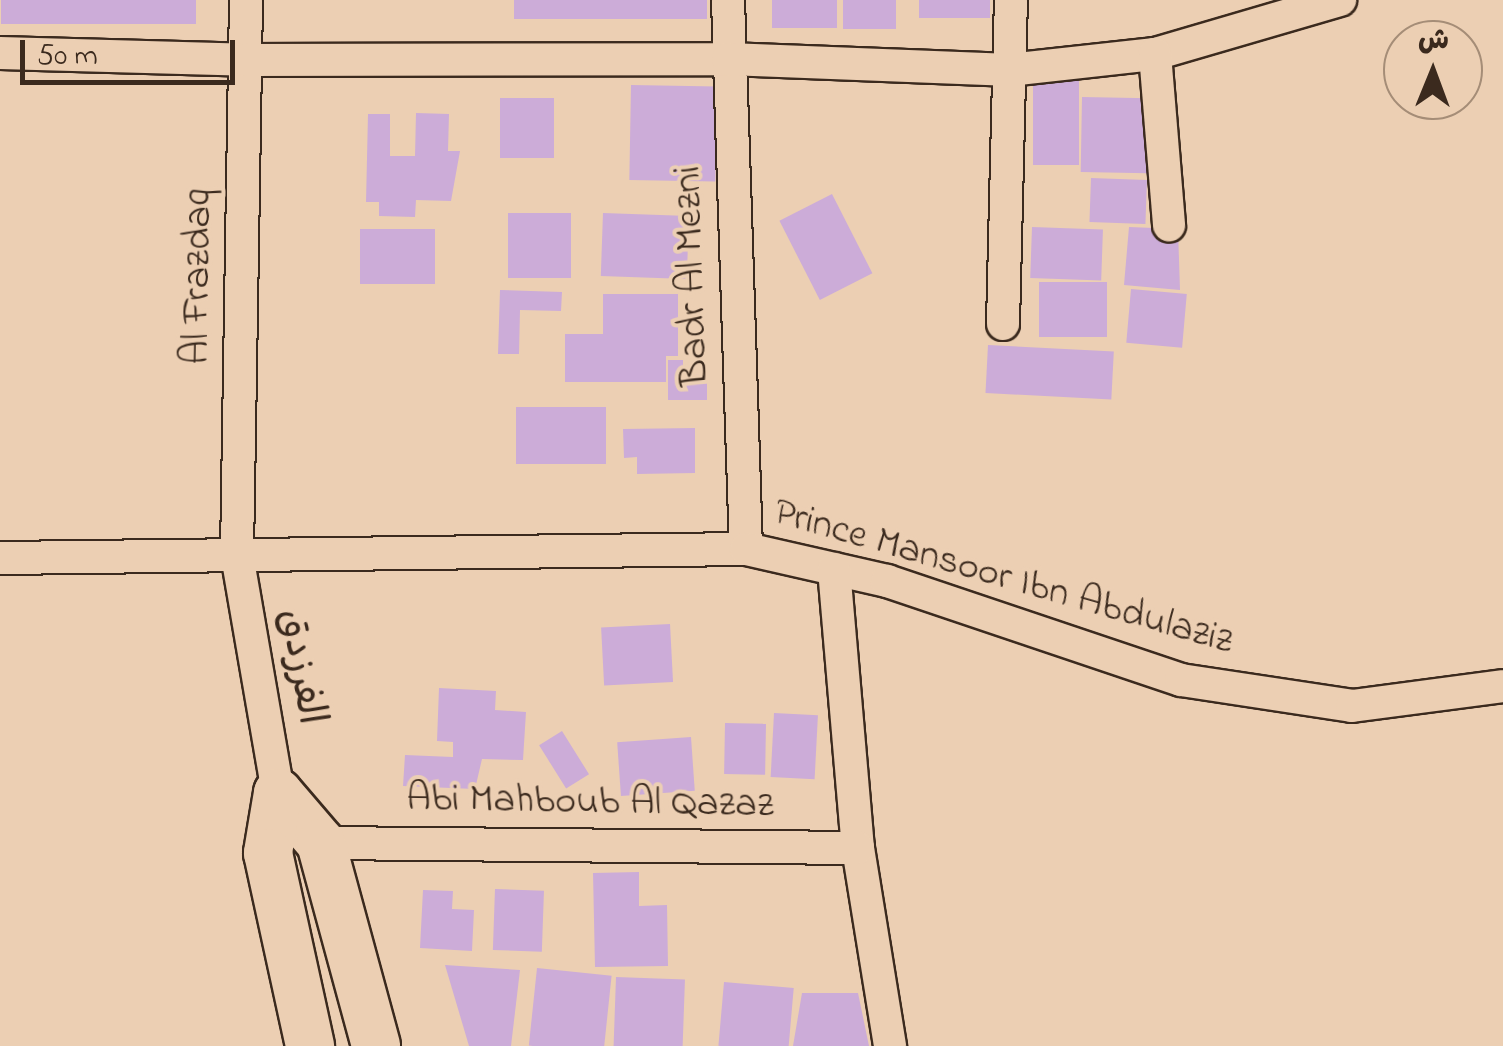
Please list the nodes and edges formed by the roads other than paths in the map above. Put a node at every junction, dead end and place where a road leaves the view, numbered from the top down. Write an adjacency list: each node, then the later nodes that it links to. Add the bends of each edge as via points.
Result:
1 (246, 0): 8 (street, Al Frazdaq)
2 (728, 0): 7 (street, Badr Al Mezni)
3 (1011, 0): 9 (street)
4 (1340, 0): 6 (street)
5 (0, 53): 8 (street)
6 (1154, 54): 9 (street); 10 (street)
7 (728, 59): 8 (street); 9 (street); 12 (street, Badr Al Mezni)
8 (246, 60): 13 (street, Al Frazdaq)
9 (1009, 70): 11 (street)
10 (1168, 225)
11 (1003, 324)
12 (746, 548): 13 (street, Prince Mansoor Ibn Abdulaziz); 15 (street, Prince Mansoor Ibn Abdulaziz)
13 (237, 555): 14 (street, Prince Mansoor Ibn Abdulaziz); 17 (street, الفرزدق)
14 (0, 558)
15 (834, 569): 16 (street, Prince Mansoor Ibn Abdulaziz, via 1182,680 1352,706); 19 (street)
16 (1503, 686)
17 (278, 793): 18 (street); 20 (street, via 268,853)
18 (321, 843): 19 (street, Abi Mahboub Al Qazaz); 21 (street)
19 (858, 848): 22 (street)
20 (310, 1046)
21 (376, 1046)
22 (890, 1046)

